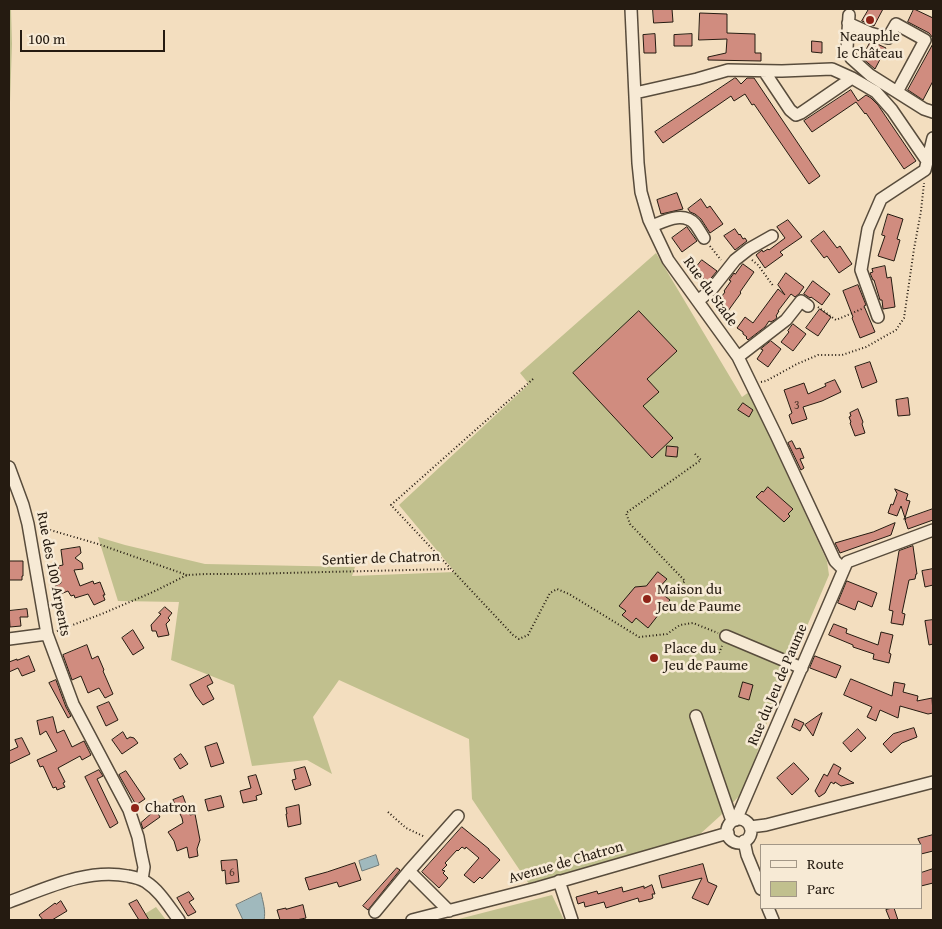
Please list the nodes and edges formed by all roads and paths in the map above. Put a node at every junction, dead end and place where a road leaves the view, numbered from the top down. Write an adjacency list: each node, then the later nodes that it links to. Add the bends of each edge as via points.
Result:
1 (631, 9): 5 (street, Rue du Stade)
2 (764, 71): 3 (street, via 832,69); 3 (street, via 796,115); 5 (street, via 728,70)
3 (852, 78): 8 (street, via 876,92)
4 (898, 92): 4 (street, via 870,75 851,58 847,48 849,19 870,33 888,38 896,24 925,40); 6 (street)
5 (635, 93): 9 (street, Rue du Stade, via 641,192)
6 (933, 112)
7 (933, 138): 8 (street)
8 (927, 162): 16 (street, via 925,170 881,200 868,229 861,270)
9 (652, 226): 11 (street, via 677,218 688,219); 15 (street, Rue du Stade, via 668,260)
10 (772, 236): 12 (street)
11 (704, 238): 13 (path)
12 (744, 253): 13 (street); 14 (path, via 758,265)
13 (728, 268): 15 (street)
14 (774, 288)
15 (698, 301): 19 (street, Rue du Stade)
16 (873, 304): 17 (path, via 836,320 812,302); 18 (street)
17 (808, 306): 19 (street, via 801,301 786,320)
18 (878, 317)
19 (738, 357): 25 (street, Rue du Stade, via 835,561 840,566)
20 (533, 379): 26 (path, Sentier de Chatron, via 391,505)
21 (694, 453): 28 (path, via 701,460 626,513 630,524 685,580)
22 (9, 467): 23 (street, Rue des 100 Arpents)
23 (28, 524): 27 (path); 29 (street, Rue des 100 Arpents)
24 (933, 530): 25 (street)
25 (846, 565): 32 (street, Rue du Jeu de Paume)
26 (450, 568): 27 (path, Sentier de Chatron); 30 (path, via 519,639 528,635 550,592 557,589 639,637 667,634 680,625 693,623)
27 (187, 575): 29 (path, Sentier de Chatron, via 112,610)
28 (681, 585)
29 (47, 634): 31 (street); 43 (street, Rue des 100 Arpents, via 73,704 129,810 144,867)
30 (726, 636): 32 (street)
31 (9, 639)
32 (802, 668): 37 (street, Rue du Jeu de Paume)
33 (696, 716): 37 (street)
34 (933, 782): 38 (street)
35 (388, 812): 40 (path, via 406,828)
36 (458, 816): 40 (street)
37 (734, 821): 38 (street, via 743,820); 39 (street, via 728,827)
38 (750, 827): 41 (street, via 749,837)
39 (728, 833): 41 (street, via 734,841); 44 (street, Avenue de Chatron)
40 (435, 841): 42 (street)
41 (744, 842): 45 (street)
42 (409, 871): 47 (street); 48 (street)
43 (142, 880): 46 (street, via 114,874 81,877); 49 (street, via 157,892)
44 (559, 881): 47 (street, Avenue de Chatron); 51 (street)
45 (760, 887)
46 (9, 902)
47 (449, 911): 50 (street, Avenue de Chatron)
48 (375, 912)
49 (179, 920)
50 (412, 920)
51 (572, 920)

